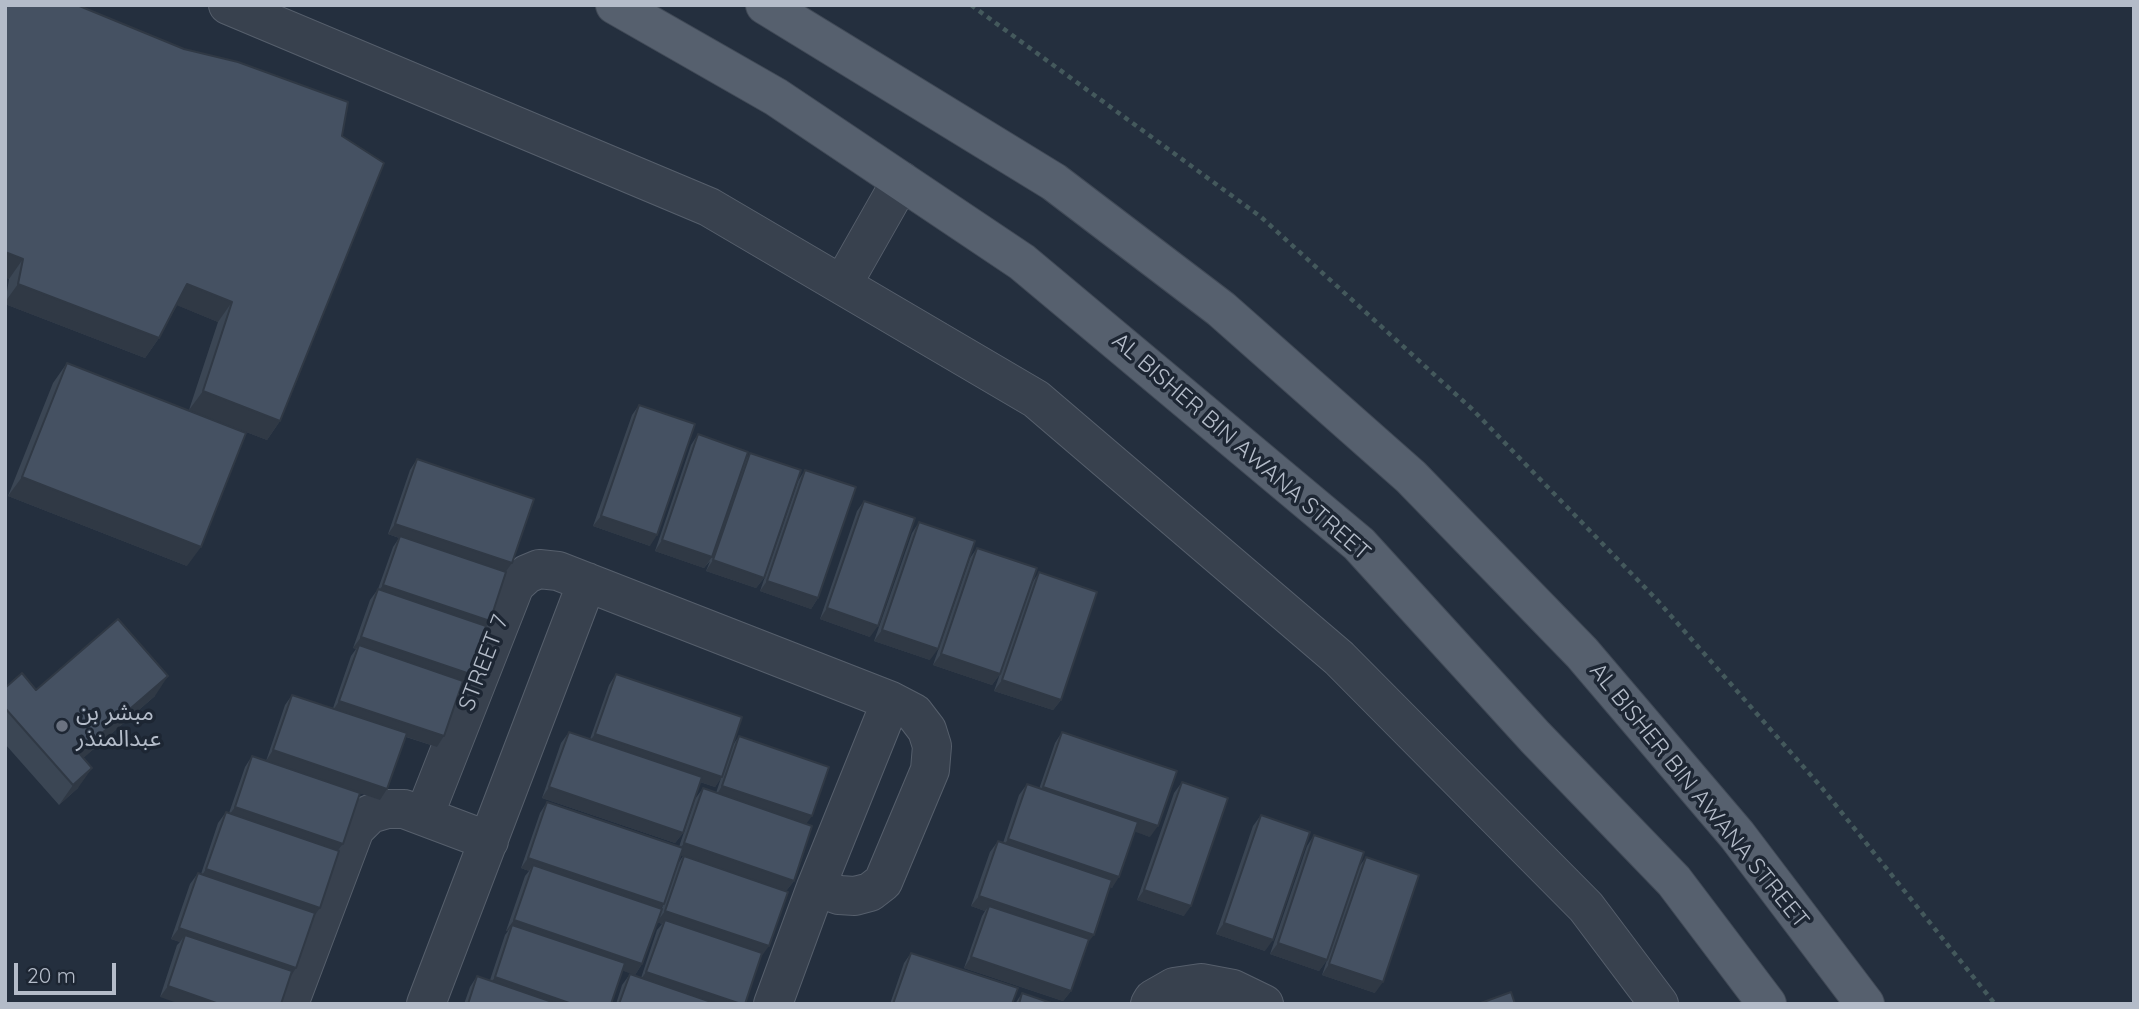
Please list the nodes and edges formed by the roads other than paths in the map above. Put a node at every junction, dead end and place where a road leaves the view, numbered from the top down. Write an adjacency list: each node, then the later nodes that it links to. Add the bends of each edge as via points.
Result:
1 (228, 5): 5 (street, via 709,207)
2 (615, 5): 4 (main road, AL BISHER BIN AWANA STREET, via 776,97)
3 (765, 5): 18 (main road, AL BISHER BIN AWANA STREET, via 1054,182 1221,309 1410,477 1582,653 1737,835)
4 (901, 181): 5 (street); 17 (main road, AL BISHER BIN AWANA STREET, via 1022,262 1359,544 1674,881)
5 (842, 285): 16 (street, via 1037,398 1339,658 1586,908)
6 (587, 582): 7 (street, STREET 7); 8 (street, STREET 7, via 540,569 515,584); 9 (street)
7 (891, 701): 10 (street); 10 (street, STREET 7, via 914,712 927,730 932,746 930,770 883,882 855,896)
8 (424, 816): 9 (street); 11 (street, via 387,809 370,814 355,829)
9 (489, 841): 12 (street)
10 (816, 887): 13 (street)
11 (289, 1004)
12 (426, 1004)
13 (773, 1004)
14 (1150, 1004): 15 (street, via 1174,987 1201,983 1233,989)
15 (1264, 1004)
16 (1659, 1004)
17 (1767, 1004)
18 (1865, 1004)

